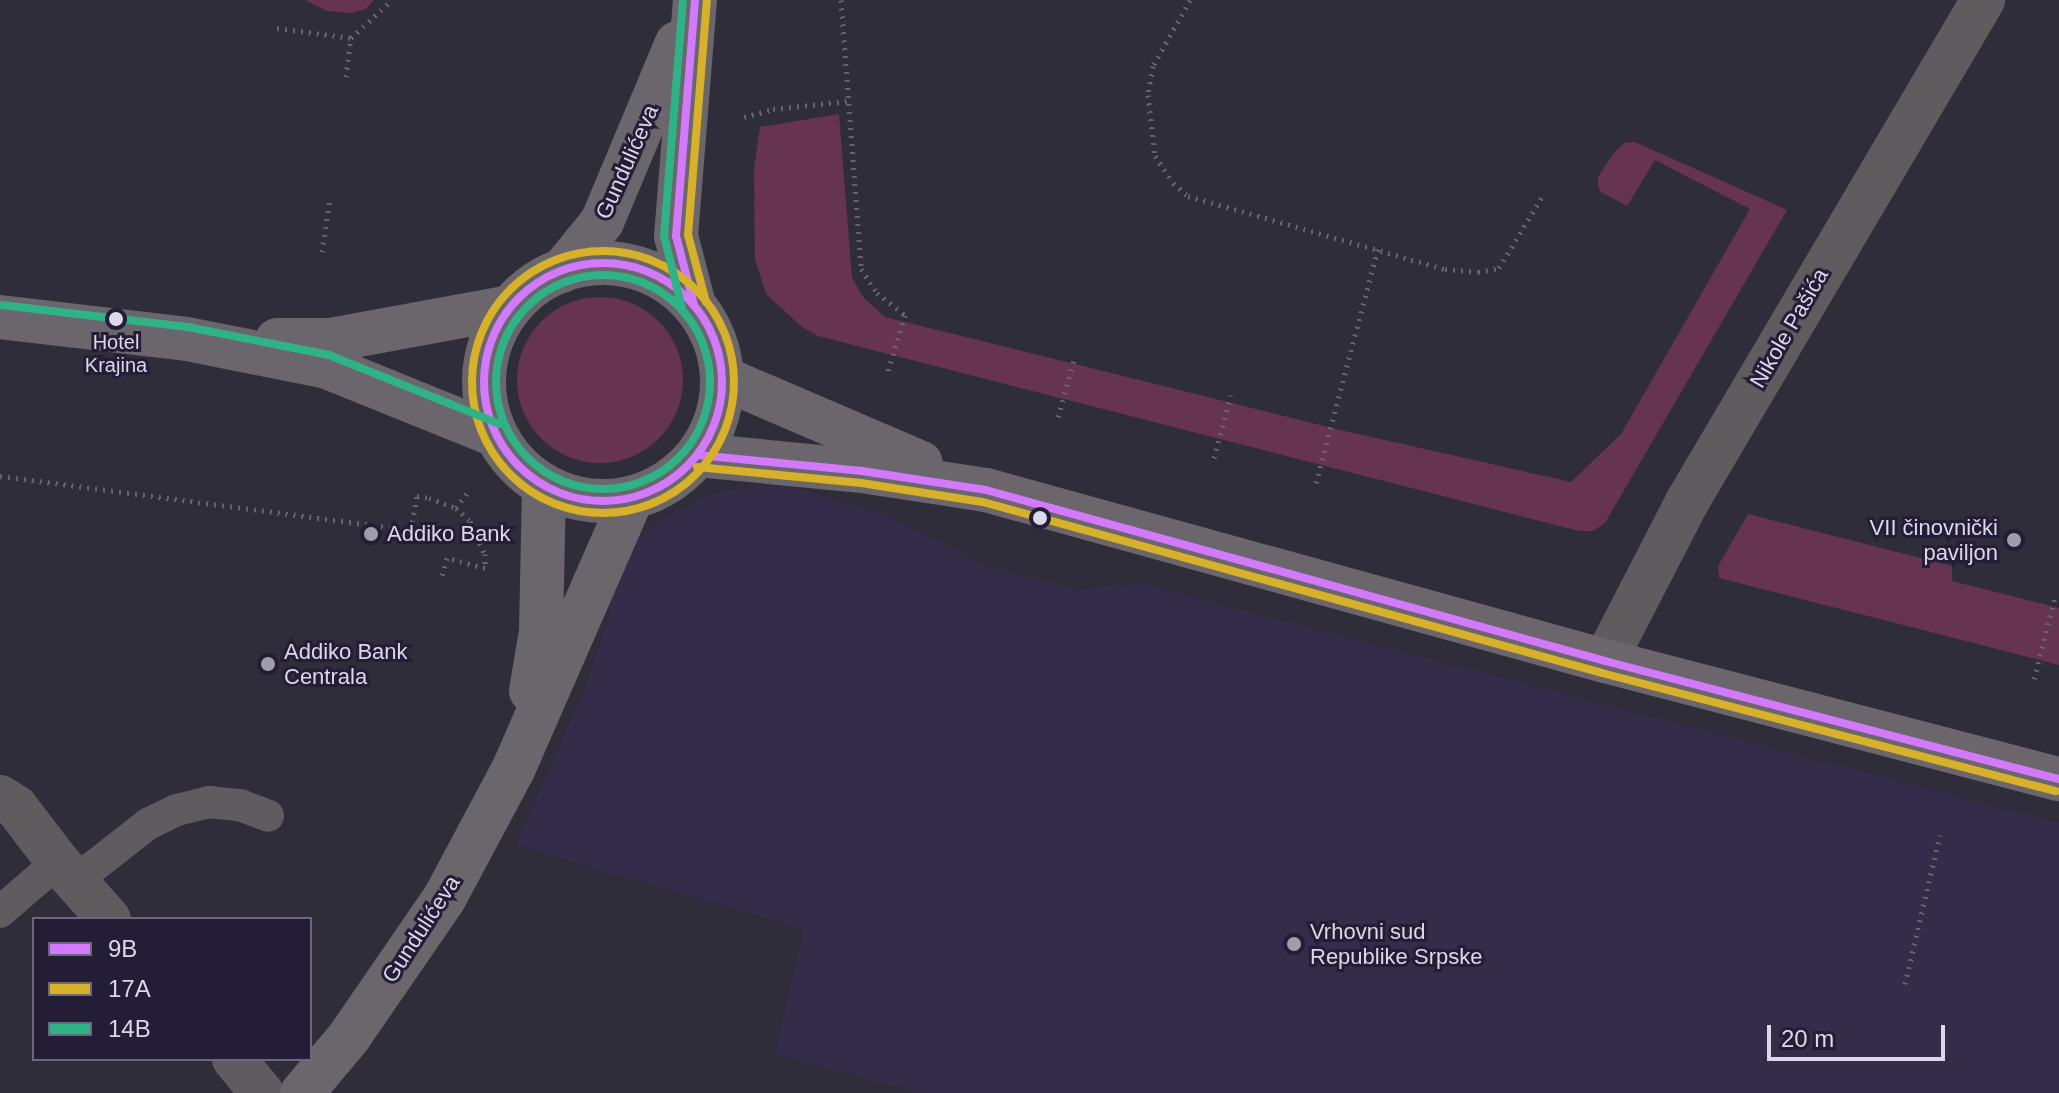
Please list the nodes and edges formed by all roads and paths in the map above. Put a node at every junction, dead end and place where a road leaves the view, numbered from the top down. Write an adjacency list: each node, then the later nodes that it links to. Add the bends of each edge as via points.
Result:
1 (392, 0): 7 (path)
2 (695, 0): 15 (main road, Gundulićeva, via 602,222); 16 (main road, Gundulićeva, via 676,236)
3 (841, 0): 9 (path)
4 (1190, 0): 13 (path, via 1153,66 1148,95 1155,156 1173,183 1188,196)
5 (1983, 0): 37 (street, Nikole Pašića, via 1687,502)
6 (277, 28): 7 (path)
7 (351, 38): 8 (path)
8 (346, 77)
9 (848, 101): 10 (path); 21 (path, via 861,269 877,293 905,315)
10 (744, 117)
11 (1542, 197): 13 (path, via 1499,268 1445,269)
12 (330, 199): 14 (path)
13 (1378, 249): 29 (path)
14 (322, 252)
15 (562, 271): 16 (main road, via 625,265 665,281); 17 (main road, via 534,285)
16 (694, 305): 22 (main road, via 719,352)
17 (511, 307): 19 (main road, via 331,340); 25 (main road, via 493,334 483,370)
18 (0, 317): 19 (main road)
19 (187, 339): 25 (main road, via 327,367)
20 (1075, 356): 24 (path)
21 (887, 375)
22 (723, 378): 26 (main road, via 719,415); 31 (main road)
23 (1231, 395): 27 (path)
24 (1058, 417)
25 (495, 435): 30 (main road, via 516,464)
26 (698, 455): 31 (main road); 33 (main road, via 680,474)
27 (1214, 458)
28 (0, 476): 34 (path, via 411,530 417,496)
29 (1316, 483)
30 (544, 486): 33 (main road, via 586,501); 39 (main road, Gundulićeva, via 541,631)
31 (986, 490): 37 (main road)
32 (468, 492): 34 (path)
33 (632, 498): 39 (main road, Gundulićeva)
34 (456, 508): 35 (path, via 480,541 485,568 447,558)
35 (442, 575)
36 (2055, 597): 38 (path)
37 (1605, 661): 40 (main road)
38 (2034, 679)
39 (520, 753): 50 (main road, Gundulićeva, via 444,899 349,1037)
40 (2059, 779)
41 (0, 797): 44 (street, via 16,807)
42 (268, 816): 44 (lane, via 240,805 209,802 177,810)
43 (1940, 835): 47 (path)
44 (66, 872): 45 (lane); 46 (street)
45 (0, 912)
46 (107, 917)
47 (1905, 984)
48 (236, 1061): 49 (street)
49 (262, 1093)
50 (302, 1093)

